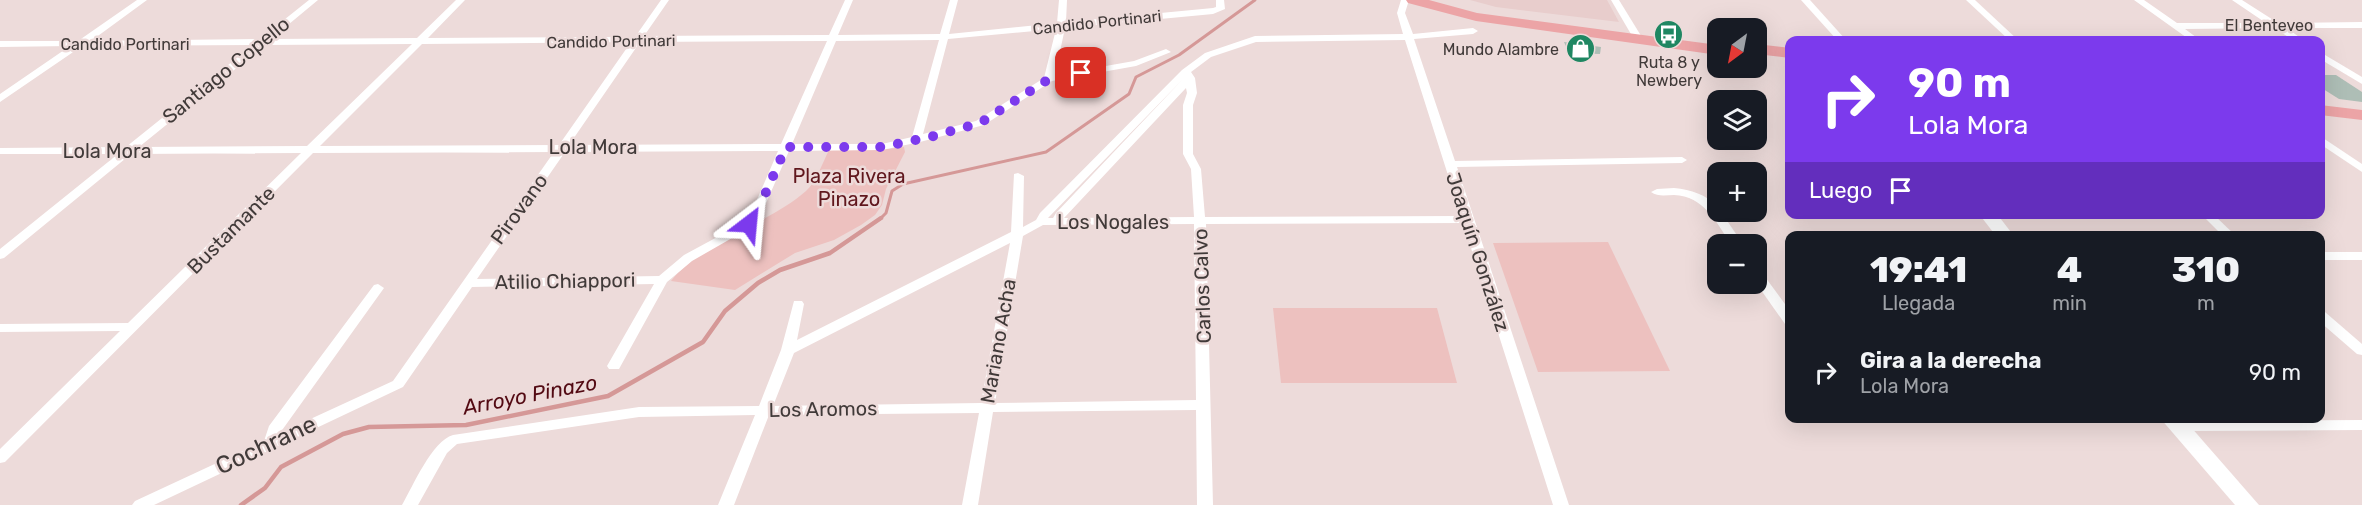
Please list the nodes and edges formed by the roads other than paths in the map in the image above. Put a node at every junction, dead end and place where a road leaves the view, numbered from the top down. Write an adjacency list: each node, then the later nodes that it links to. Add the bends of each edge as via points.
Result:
1 (142, 0): 32 (street)
2 (314, 0): 30 (street, Santiago Copello)
3 (461, 0): 29 (street, Bustamante)
4 (665, 0): 28 (street, Pirovano)
5 (849, 0): 26 (street)
6 (954, 0): 24 (street)
7 (1063, 0): 17 (street)
8 (1616, 0): 27 (street)
9 (1805, 0): 20 (street)
10 (1970, 0): 21 (street)
11 (2138, 0): 18 (street)
12 (2236, 0): 15 (street)
13 (1404, 3): 25 (street, Joaquín González); 27 (main road, via 1459,15)
14 (1221, 4): 17 (street, Candido Portinari)
15 (2275, 25): 16 (street, El Benteveo); 18 (street, El Benteveo); 23 (street)
16 (2362, 25)
17 (1061, 26): 24 (street, Candido Portinari); 42 (street)
18 (2176, 26): 22 (street)
19 (1473, 31): 25 (street)
20 (1838, 36)
21 (2010, 36)
22 (2190, 36)
23 (2293, 36)
24 (944, 37): 26 (street, Candido Portinari); 49 (street)
25 (1408, 37): 41 (street, via 1255,39 1209,55); 57 (street, Joaquín González)
26 (832, 39): 28 (street, Candido Portinari); 52 (street)
27 (1638, 39): 33 (main road); 34 (main road)
28 (638, 40): 29 (street, Candido Portinari); 51 (street, Pirovano)
29 (420, 41): 30 (street, Candido Portinari); 55 (street, Bustamante)
30 (258, 43): 32 (street, Candido Portinari); 54 (street, Santiago Copello)
31 (0, 44): 32 (street, Candido Portinari)
32 (80, 44): 44 (street)
33 (1707, 44)
34 (1707, 48)
35 (1767, 50): 37 (main road)
36 (1166, 52): 42 (street, Lola Mora, via 1136,63)
37 (1785, 52)
38 (1767, 55): 39 (main road)
39 (1785, 57)
40 (2325, 58): 43 (street)
41 (1188, 75): 64 (street); 65 (street); 66 (street, Carlos Calvo, via 1192,93 1188,105 1188,154 1196,169)
42 (1049, 79): 49 (street, Lola Mora, via 980,123)
43 (2362, 81)
44 (2, 96)
45 (2325, 111): 46 (main road)
46 (2362, 115)
47 (2325, 117): 48 (main road)
48 (2362, 121)
49 (916, 140): 52 (street, Lola Mora, via 882,147)
50 (2325, 143): 58 (street)
51 (564, 147): 52 (street, Lola Mora); 55 (street, Lola Mora); 75 (street, Pirovano)
52 (786, 147): 74 (street, via 749,224 688,258)
53 (0, 151): 54 (street, Lola Mora)
54 (129, 151): 55 (street, Lola Mora); 71 (street, Santiago Copello)
55 (311, 151): 81 (street, Bustamante)
56 (1682, 160): 57 (street)
57 (1449, 164): 61 (street, Joaquín González)
58 (2362, 169)
59 (1018, 176): 69 (street, Mariano Acha)
60 (1657, 192): 70 (street, via 1684,191 1702,197)
61 (1469, 219): 66 (street, Los Nogales); 100 (street, Joaquín González)
62 (1991, 219): 67 (street)
63 (2211, 219): 68 (street)
64 (1041, 222): 65 (street, Los Nogales); 69 (street, Los Nogales)
65 (1057, 222): 66 (street, Los Nogales)
66 (1200, 222): 87 (street, Carlos Calvo)
67 (2002, 231)
68 (2225, 231)
69 (1017, 234): 83 (street, Los Nogales); 88 (street, Mariano Acha)
70 (1730, 234)
71 (0, 255)
72 (2325, 256): 73 (street)
73 (2362, 256)
74 (662, 280): 75 (street, Atilio Chiappori); 85 (street)
75 (469, 283): 86 (street, Pirovano)
76 (378, 288): 93 (street, via 274,430)
77 (1767, 289): 79 (street)
78 (798, 304): 83 (street)
79 (1785, 314)
80 (2325, 319): 84 (street)
81 (132, 327): 82 (street); 94 (street, Bustamante)
82 (0, 328)
83 (788, 350): 89 (street)
84 (2362, 351)
85 (614, 366)
86 (393, 388): 93 (street, Cochrane)
87 (1203, 405): 88 (street, Los Aromos); 99 (street, Carlos Calvo)
88 (986, 407): 89 (street, Los Aromos); 98 (street, Mariano Acha)
89 (762, 410): 96 (street, Los Aromos, via 610,415 453,440 447,443); 97 (street)
90 (2174, 423): 101 (street)
91 (2236, 423): 92 (street)
92 (2362, 425)
93 (271, 442): 95 (street, Cochrane)
94 (0, 458)
95 (140, 505)
96 (410, 505)
97 (726, 505)
98 (970, 505)
99 (1206, 505)
100 (1561, 505)
101 (2248, 505)

